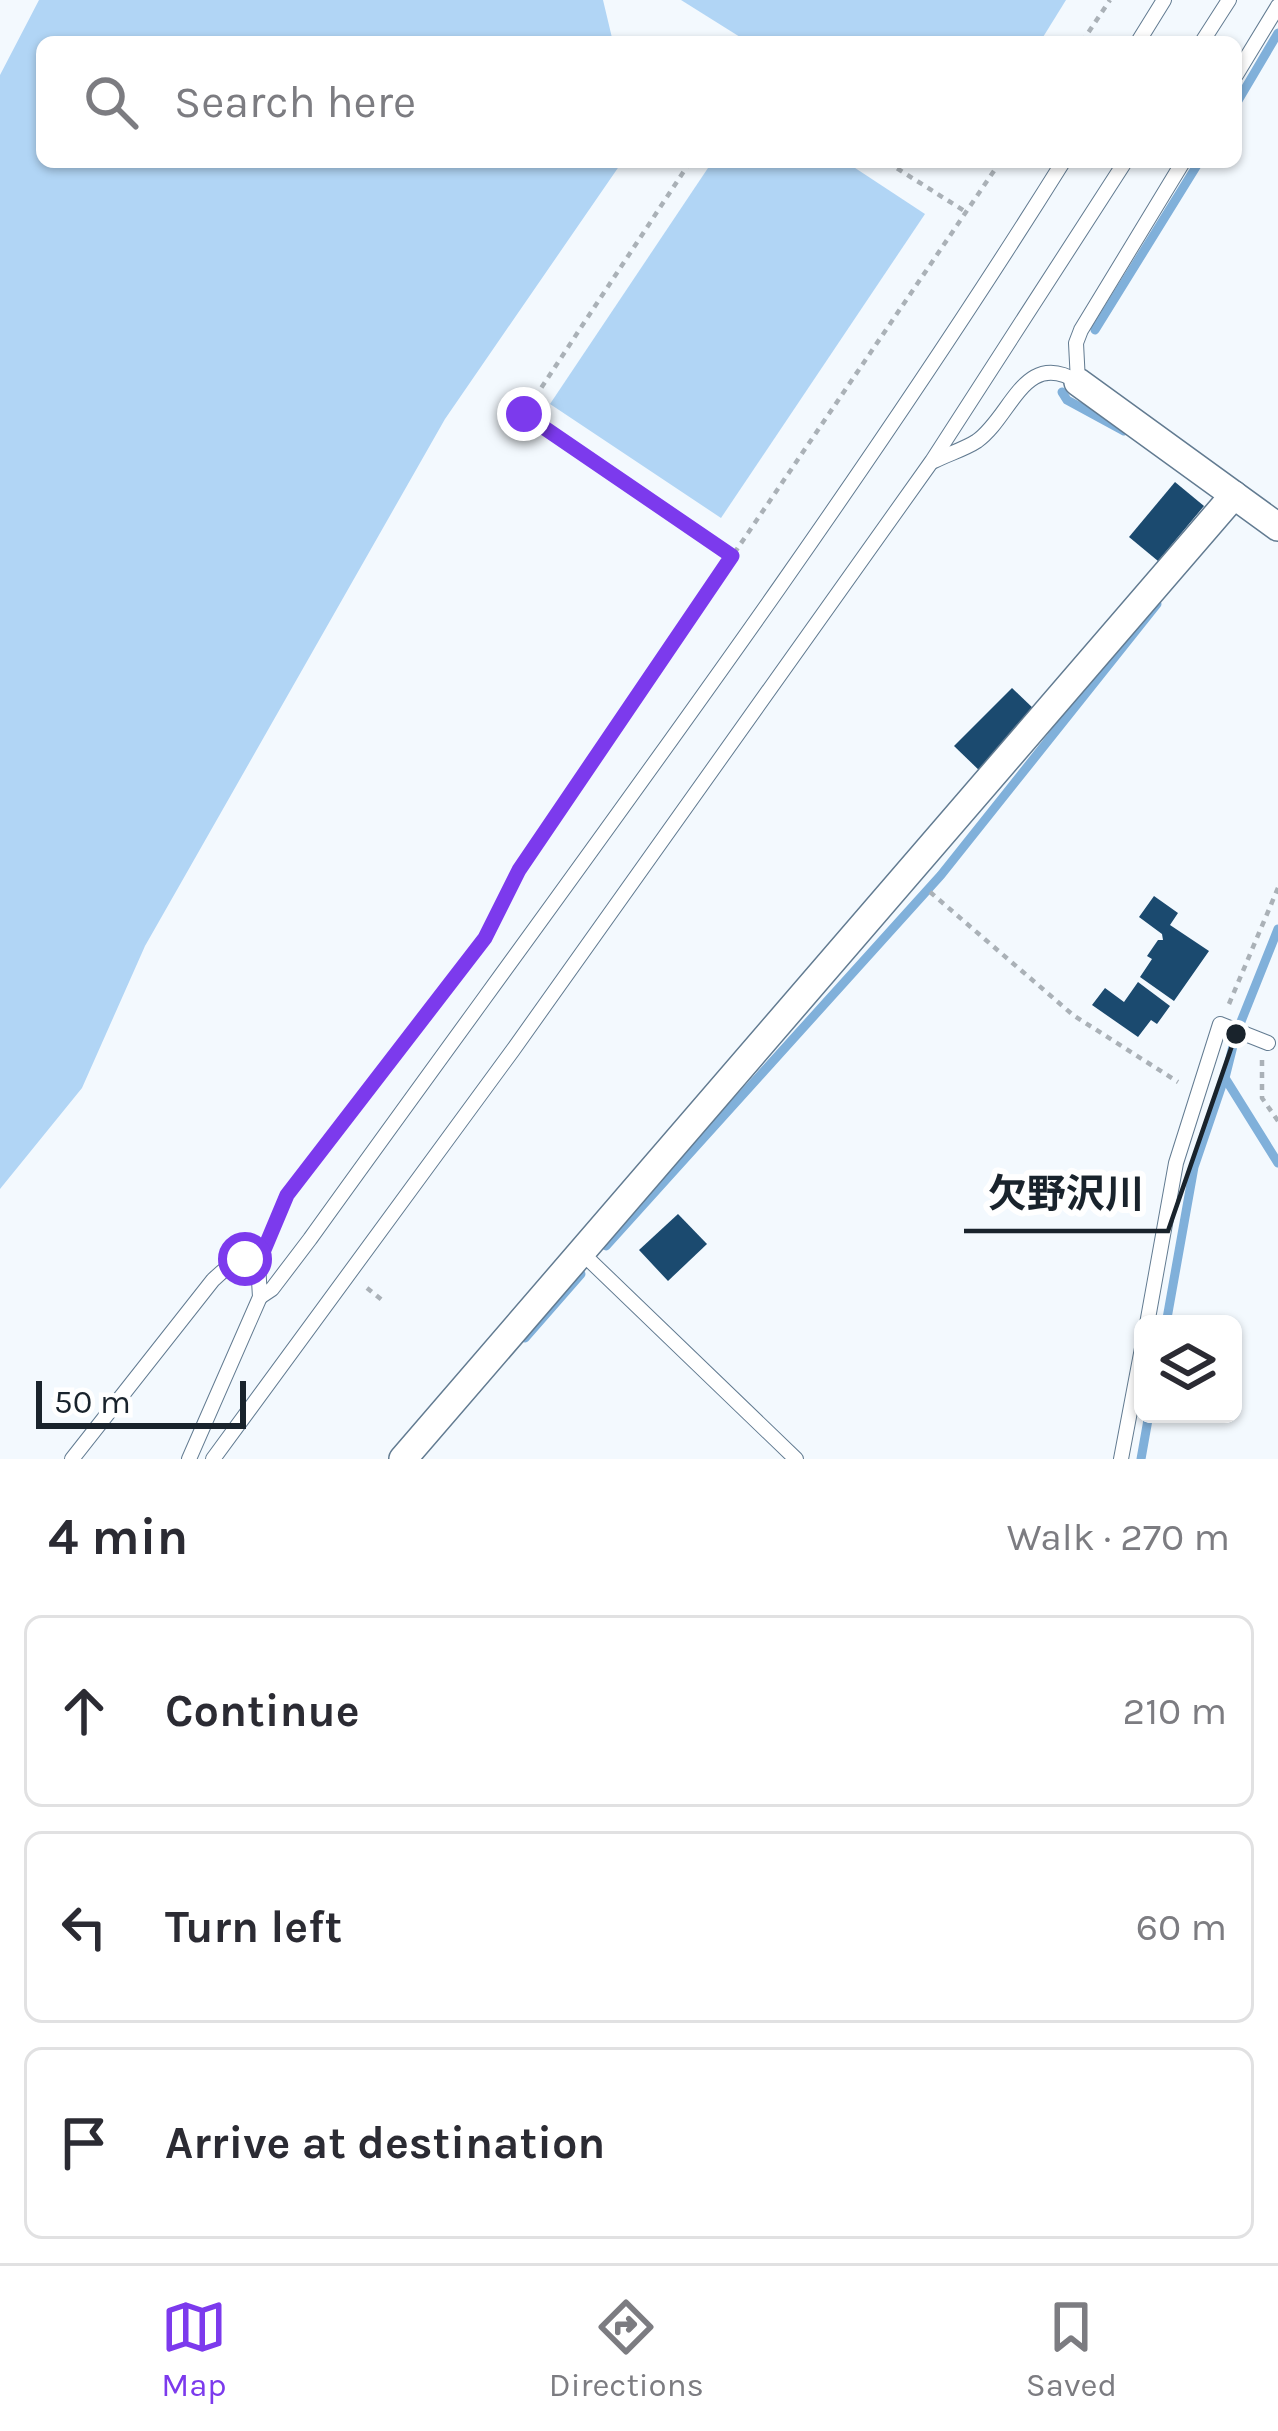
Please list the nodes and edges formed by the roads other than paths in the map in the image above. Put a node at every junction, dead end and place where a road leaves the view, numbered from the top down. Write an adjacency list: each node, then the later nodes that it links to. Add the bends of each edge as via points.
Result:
1 (1164, 0): 4 (lane)
2 (1229, 0): 5 (lane)
3 (1278, 6): 6 (lane)
4 (1142, 36)
5 (1206, 36)
6 (1242, 65)
7 (1059, 168): 16 (lane, via 770,598 310,1239)
8 (1121, 168): 11 (lane)
9 (1179, 168): 10 (lane, via 1081,330)
10 (1078, 382): 11 (lane, via 1043,372 979,440); 12 (street)
11 (932, 461): 21 (lane)
12 (1234, 495): 13 (street); 15 (street)
13 (1278, 527)
14 (1262, 1040): 17 (lane, via 1220,1024 1176,1163)
15 (580, 1252): 22 (street); 23 (lane)
16 (260, 1297): 19 (lane, via 258,1264 230,1264); 20 (lane)
17 (1149, 1315)
18 (1134, 1388): 24 (lane)
19 (72, 1459)
20 (189, 1459)
21 (213, 1459)
22 (403, 1459)
23 (796, 1459)
24 (1120, 1459)

